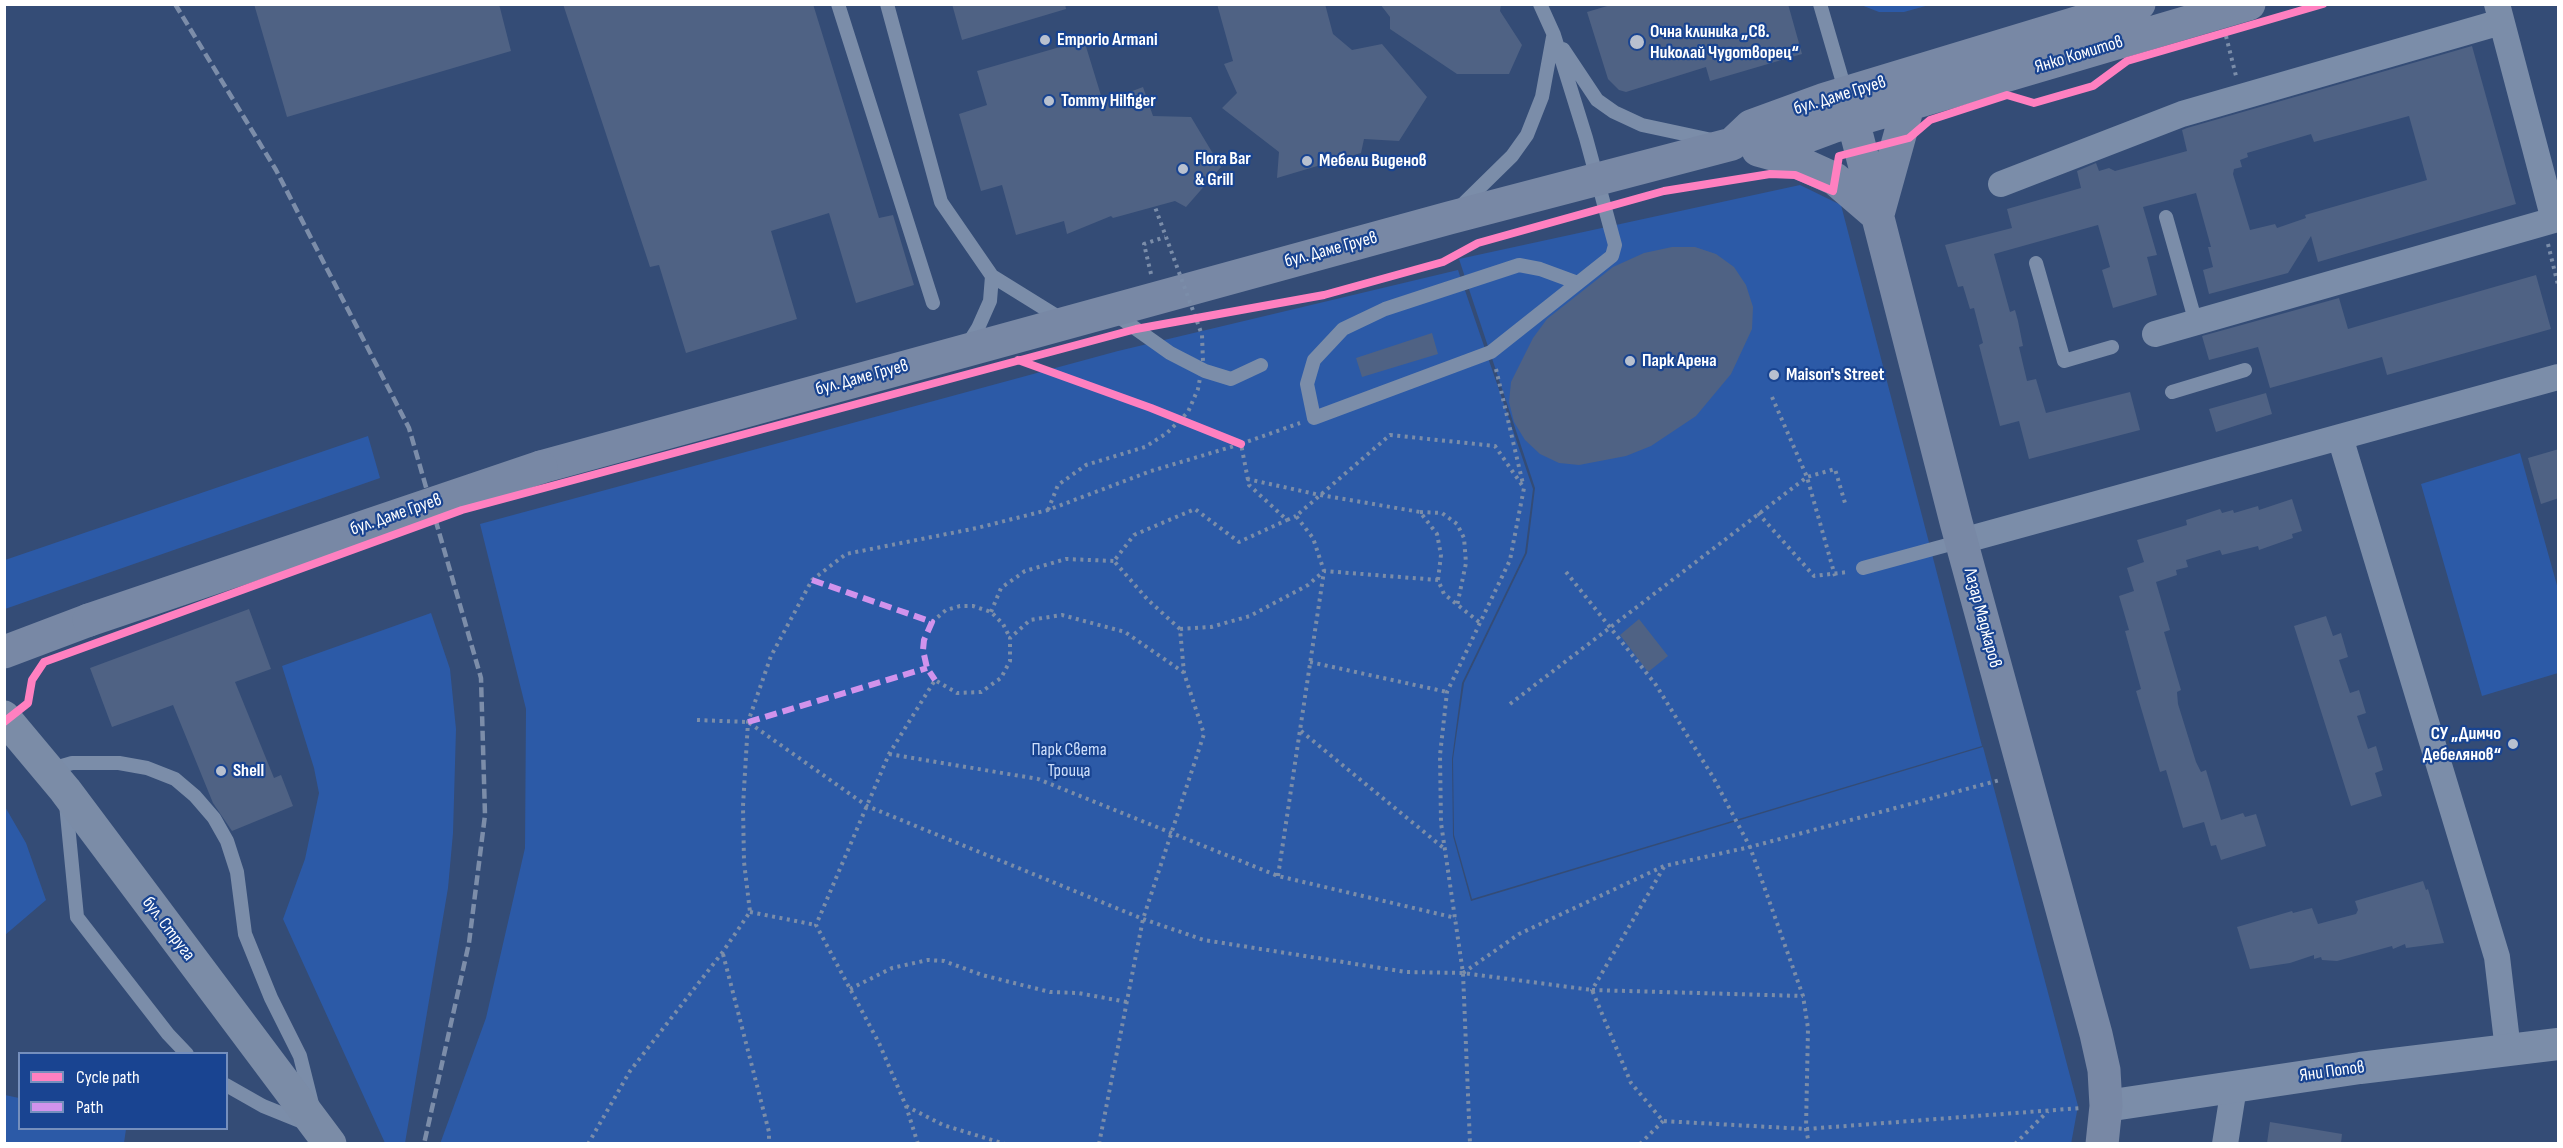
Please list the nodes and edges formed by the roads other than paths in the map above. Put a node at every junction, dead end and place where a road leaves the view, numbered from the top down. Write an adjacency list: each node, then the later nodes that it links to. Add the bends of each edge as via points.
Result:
1 (838, 4): 22 (lane)
2 (887, 4): 20 (lane, via 941,202)
3 (1540, 4): 8 (lane)
4 (1820, 4): 11 (lane)
5 (2139, 4): 9 (main road, Янко Комитов)
6 (2499, 13): 15 (street, via 2182,114); 25 (street, via 2554,220)
7 (2242, 17): 10 (main road, Янко Комитов)
8 (1554, 35): 12 (lane, via 1597,100 1614,112 1642,125); 14 (lane); 18 (lane, via 1542,97 1527,135 1512,156)
9 (1955, 61): 11 (main road, бул. Даме Груев)
10 (1908, 106): 11 (main road, бул. Даме Груев); 16 (main road)
11 (1849, 107): 12 (main road, бул. Даме Груев, via 1751,126); 13 (main road, бул. Даме Груев); 16 (main road, Лазар Маджаров)
12 (1732, 144): 13 (main road, бул. Даме Груев); 14 (main road, бул. Даме Груев)
13 (1765, 152): 16 (main road, via 1835,179)
14 (1598, 179): 18 (main road, бул. Даме Груев); 21 (lane, via 1616,244 1612,256)
15 (2001, 184)
16 (1878, 216): 34 (main road, Лазар Маджаров)
17 (2166, 217): 25 (lane)
18 (1449, 218): 23 (main road, бул. Даме Груев)
19 (2036, 263): 27 (lane, via 2064,361)
20 (992, 276): 24 (lane); 28 (lane, via 990,301)
21 (1578, 284): 21 (lane, via 1540,269 1519,266 1385,309 1343,329 1314,360 1307,384 1314,418 1491,352)
22 (933, 303)
23 (1111, 311): 24 (main road, бул. Даме Груев); 29 (lane, via 1170,353 1205,371 1231,379)
24 (1068, 322): 28 (main road, бул. Даме Груев)
25 (2196, 323): 26 (street)
26 (2155, 334)
27 (2112, 347)
28 (963, 351): 36 (main road, бул. Даме Груев, bridge, via 541,467)
29 (1261, 366)
30 (2245, 370): 32 (lane)
31 (2559, 377): 33 (street)
32 (2172, 392)
33 (2340, 437): 34 (street); 40 (street, via 2497,957)
34 (1962, 541): 35 (lane); 44 (main road, Лазар Маджаров, via 2096,1034)
35 (1863, 568)
36 (4, 652)
37 (4, 717): 38 (main road, бул. Струга)
38 (56, 780): 41 (lane, via 77,917); 45 (main road, бул. Струга); 45 (lane, via 72,763 147,768 175,779 214,818 237,872 245,934 300,1056)
39 (2559, 1044): 40 (street, Яни Попов)
40 (2508, 1050): 43 (street, Яни Попов)
41 (186, 1052)
42 (228, 1085): 45 (lane)
43 (2234, 1087): 44 (street, Яни Попов); 47 (street)
44 (2106, 1106): 46 (main road, Лазар Маджаров)
45 (324, 1136)
46 (2102, 1143)
47 (2225, 1143)

